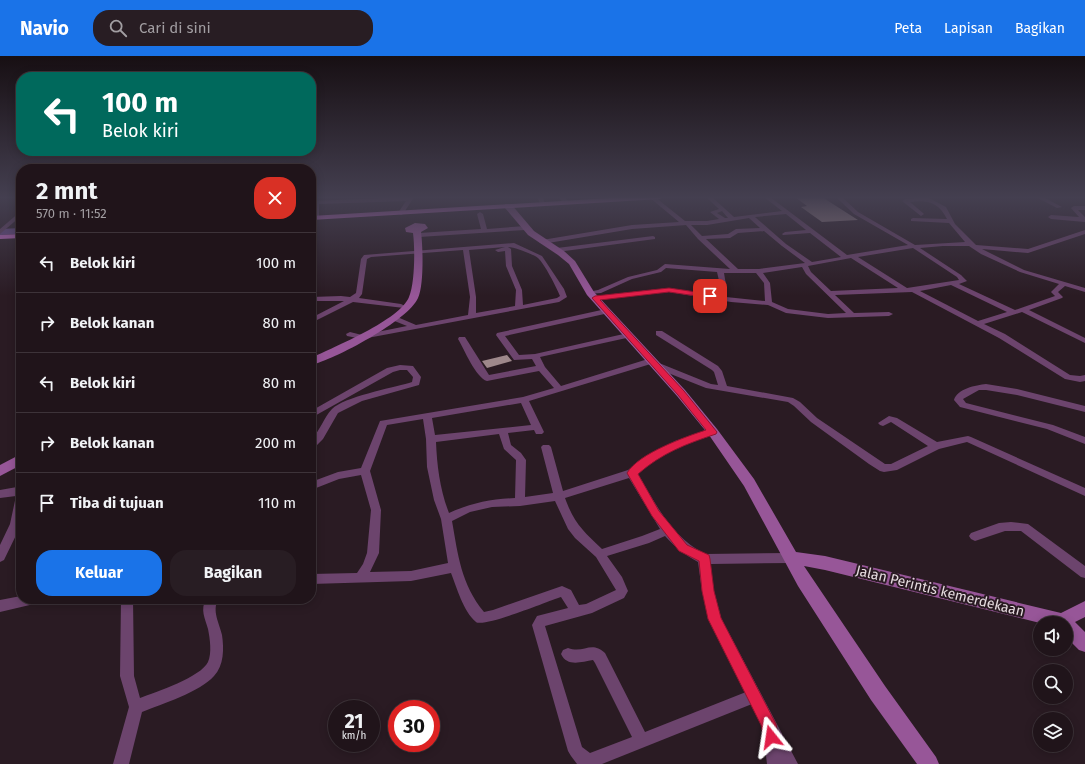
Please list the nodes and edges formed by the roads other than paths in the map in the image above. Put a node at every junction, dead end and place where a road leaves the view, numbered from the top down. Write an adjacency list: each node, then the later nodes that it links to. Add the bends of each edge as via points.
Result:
1 (481, 230): 9 (street)
2 (527, 230): 17 (street)
3 (614, 230): 17 (street)
4 (692, 230): 16 (street)
5 (749, 230): 16 (street, via 736,231 730,236)
6 (765, 230): 26 (street)
7 (885, 230): 19 (street)
8 (959, 230): 18 (street)
9 (416, 231): 24 (street)
10 (812, 231): 13 (street); 25 (street)
11 (1085, 232): 18 (street, via 1028,251)
12 (3, 234): 14 (highway)
13 (785, 234)
14 (16, 235)
15 (653, 238): 23 (street)
16 (700, 238): 28 (street)
17 (542, 242): 23 (street)
18 (972, 245): 19 (street, via 943,243); 32 (street, via 1010,266)
19 (913, 246): 25 (street); 31 (street, via 964,281)
20 (517, 248): 21 (street, via 509,245); 22 (street); 42 (street, via 540,257 564,297)
21 (466, 250): 22 (street); 24 (street); 48 (street, via 473,297)
22 (508, 250): 42 (street, via 509,266 519,290)
23 (557, 250): 36 (street, via 572,263)
24 (417, 252): 39 (street, via 366,256 359,294); 41 (street, via 411,293); 50 (street, via 414,298)
25 (848, 256): 26 (street); 33 (street)
26 (811, 264): 27 (street)
27 (804, 265): 29 (street); 35 (street, via 808,273)
28 (736, 271): 29 (street); 30 (street)
29 (758, 271): 40 (street, via 767,283)
30 (720, 272): 36 (street, via 665,266 659,271 623,280); 37 (street)
31 (953, 284): 33 (street); 45 (street)
32 (1064, 284): 34 (street); 43 (street, via 1054,292 1060,297)
33 (909, 290): 35 (street); 51 (street)
34 (1085, 290)
35 (831, 294): 47 (street)
36 (593, 296): 37 (street, via 669,290); 44 (street)
37 (723, 298): 40 (street)
38 (316, 299): 39 (street)
39 (353, 300): 41 (street); 49 (street)
40 (769, 303): 47 (street, via 786,311 828,316)
41 (401, 306): 53 (street)
42 (519, 306): 48 (street)
43 (1023, 310): 45 (street); 58 (street)
44 (606, 311): 55 (street); 60 (street, via 500,335 517,358)
45 (1014, 312): 51 (street)
46 (889, 314): 47 (street)
47 (852, 315)
48 (472, 316): 52 (street)
49 (316, 318)
50 (395, 318): 52 (street); 56 (street)
51 (978, 322): 64 (street, via 1068,377)
52 (415, 327): 56 (street)
53 (350, 334): 56 (street); 59 (street)
54 (659, 334): 65 (street, via 715,368)
55 (628, 335): 60 (street); 62 (street)
56 (362, 337): 61 (street)
57 (462, 339): 63 (street, via 487,378)
58 (1085, 341)
59 (316, 351)
60 (535, 356): 63 (street)
61 (316, 360)
62 (653, 363): 65 (street, via 709,386); 66 (street); 73 (street)
63 (541, 368): 66 (street)
64 (1085, 378)
65 (723, 388): 77 (street, via 790,400 814,420 884,468 893,467)
66 (559, 389): 67 (street)
67 (524, 400): 70 (street); 72 (street, via 538,429)
68 (1085, 409): 76 (street, via 986,387 978,388 959,397 958,400 963,405 1050,427)
69 (316, 412): 75 (street, via 390,370 410,368 417,377 416,383 412,385 359,399 335,411)
70 (427, 415): 74 (street); 79 (street, via 381,424)
71 (883, 423): 77 (street, via 889,419 894,420)
72 (503, 431): 74 (street); 86 (street, via 509,449 521,460)
73 (712, 432): 80 (street, via 678,443 646,461); 93 (street, via 749,484)
74 (431, 439): 87 (street, via 432,468)
75 (316, 441)
76 (1085, 441)
77 (936, 446): 83 (street, via 963,439 973,441)
78 (546, 447): 85 (street)
79 (365, 471): 81 (street, via 338,476); 97 (street, via 376,510 373,553)
80 (632, 473): 85 (street); 89 (street)
81 (316, 484)
82 (16, 491): 84 (street)
83 (1085, 492)
84 (0, 494)
85 (559, 496): 86 (street); 91 (street, via 579,534)
86 (520, 502): 87 (street, via 492,503 467,509)
87 (446, 519): 95 (street)
88 (16, 524): 92 (street)
89 (668, 530): 91 (street); 94 (street, via 683,548)
90 (975, 536): 96 (street, via 1002,526 1024,527)
91 (600, 554): 104 (street, via 622,591 602,604)
92 (0, 557)
93 (791, 558): 94 (street); 105 (street, Jalan Perintis kemerdekaan, via 826,563); 117 (street, via 878,693)
94 (704, 559): 110 (street, via 715,619)
95 (454, 566): 97 (street, via 416,575); 104 (street, via 470,604 481,618 562,591 567,594)
96 (1085, 573)
97 (360, 578): 98 (street)
98 (316, 579)
99 (16, 603): 102 (street)
100 (127, 604): 111 (street, via 127,676)
101 (210, 604): 111 (street, via 208,610 214,629 216,652 215,663 209,672 172,692)
102 (0, 606)
103 (1085, 608): 106 (street)
104 (576, 612): 113 (street, via 541,620 538,625 576,751 583,759 590,761)
105 (1036, 616)
106 (1073, 617)
107 (1073, 632): 108 (street)
108 (1085, 644)
109 (568, 654): 113 (street, via 574,657 595,653 600,658)
110 (754, 696): 112 (street); 113 (street)
111 (136, 707): 114 (street)
112 (769, 724): 115 (street); 116 (street)
113 (642, 741)
114 (121, 764)
115 (775, 764)
116 (790, 764)
117 (929, 764)

